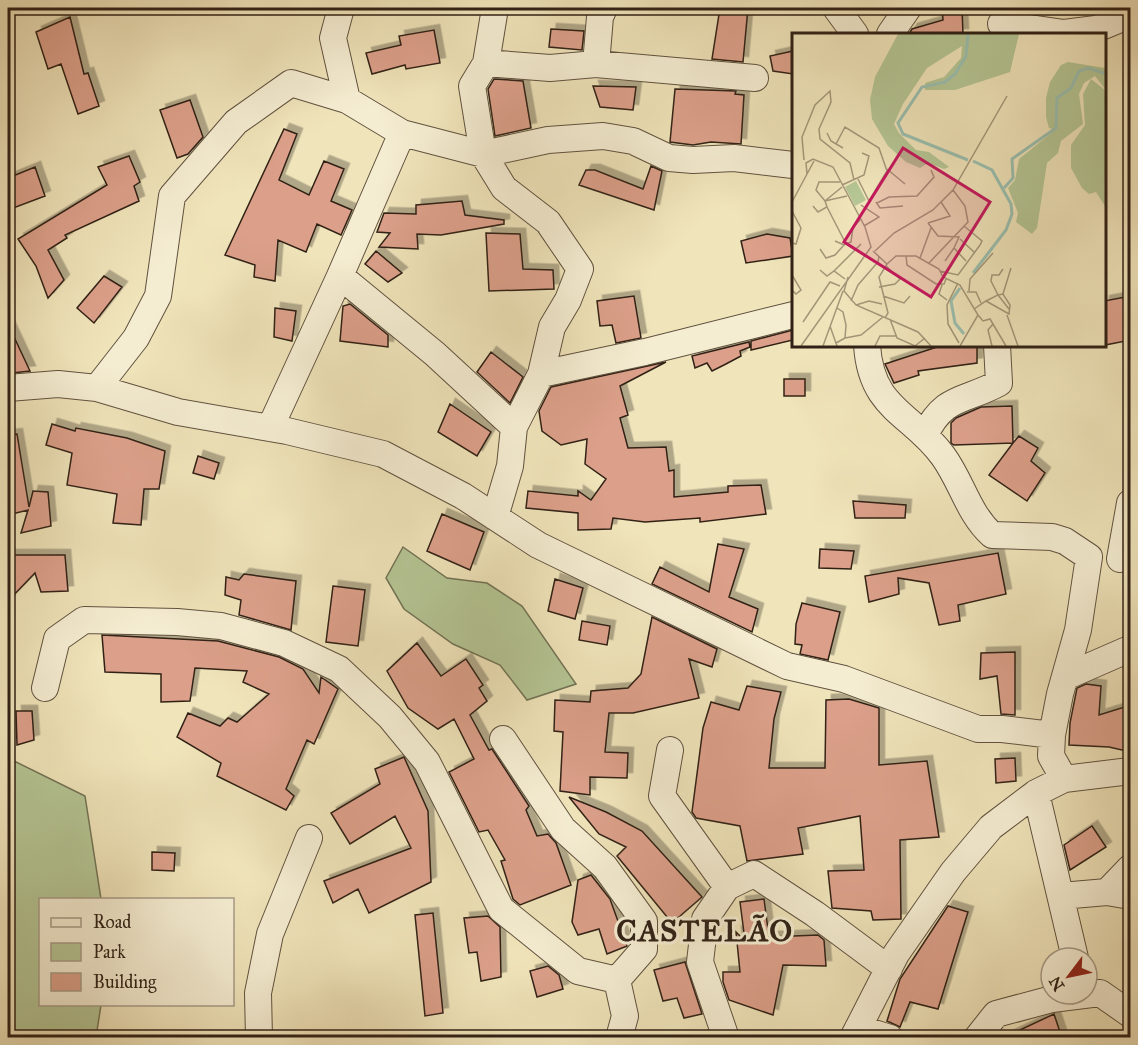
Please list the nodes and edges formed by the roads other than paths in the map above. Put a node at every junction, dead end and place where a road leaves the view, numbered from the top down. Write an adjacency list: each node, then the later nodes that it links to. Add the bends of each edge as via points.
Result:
1 (341, 8): 13 (street, via 333,38)
2 (495, 8): 10 (street)
3 (604, 8): 11 (street)
4 (836, 8): 8 (street)
5 (908, 8): 9 (street)
6 (1131, 15): 7 (street, via 1095,29 1064,33)
7 (998, 22)
8 (854, 33)
9 (891, 33)
10 (486, 63): 11 (street, via 550,68); 15 (street, via 472,86)
11 (596, 64): 12 (street)
12 (755, 78)
13 (347, 100): 14 (street); 23 (street, via 291,83 236,122 172,196 158,296 136,338)
14 (402, 133): 15 (street); 17 (street)
15 (483, 154): 16 (street, via 548,140 603,136 633,141 669,158 734,158); 21 (street, via 504,188 548,222 580,268 552,327)
16 (792, 165)
17 (340, 276): 24 (street, via 435,354); 25 (street)
18 (792, 315): 21 (street)
19 (867, 346): 26 (street, via 874,382 889,406)
20 (997, 346): 26 (street, via 999,383 946,405 933,417)
21 (541, 374): 24 (street)
22 (8, 388): 23 (street, via 58,384)
23 (97, 388): 25 (street, via 178,412)
24 (514, 427): 28 (street, via 510,466)
25 (270, 428): 28 (street, via 383,454)
26 (925, 435): 29 (street, via 944,457 969,507 992,535 1052,537)
27 (1131, 503): 30 (street)
28 (495, 517): 34 (street, via 538,545 787,666 844,679 978,729)
29 (1089, 557): 30 (street); 32 (street, via 1078,630)
30 (1126, 560)
31 (1129, 649): 32 (street)
32 (1065, 677): 34 (street)
33 (45, 688): 47 (street, via 57,639 84,620 221,626 284,643 339,669 390,717 427,762 501,909 578,971)
34 (1053, 735): 38 (street, via 1051,756)
35 (503, 739): 47 (street, via 563,829 605,867 644,921 644,949)
36 (670, 750): 42 (street, via 662,796)
37 (1131, 771): 38 (street)
38 (1065, 779): 39 (street)
39 (1036, 793): 44 (street); 46 (street, via 1011,810 971,849)
40 (309, 838): 52 (street, via 270,934 258,993)
41 (1131, 868): 43 (street)
42 (727, 887): 46 (street, via 754,874); 54 (street, via 705,919 700,962)
43 (1119, 894): 44 (street)
44 (1060, 896): 45 (street)
45 (1073, 946)
46 (889, 969): 51 (street)
47 (617, 980): 53 (street, via 625,1016)
48 (1099, 993): 50 (street)
49 (1039, 1002): 56 (street, via 996,1014)
50 (1131, 1014)
51 (856, 1033): 55 (street)
52 (259, 1038)
53 (619, 1038)
54 (726, 1038)
55 (890, 1038)
56 (977, 1038)

